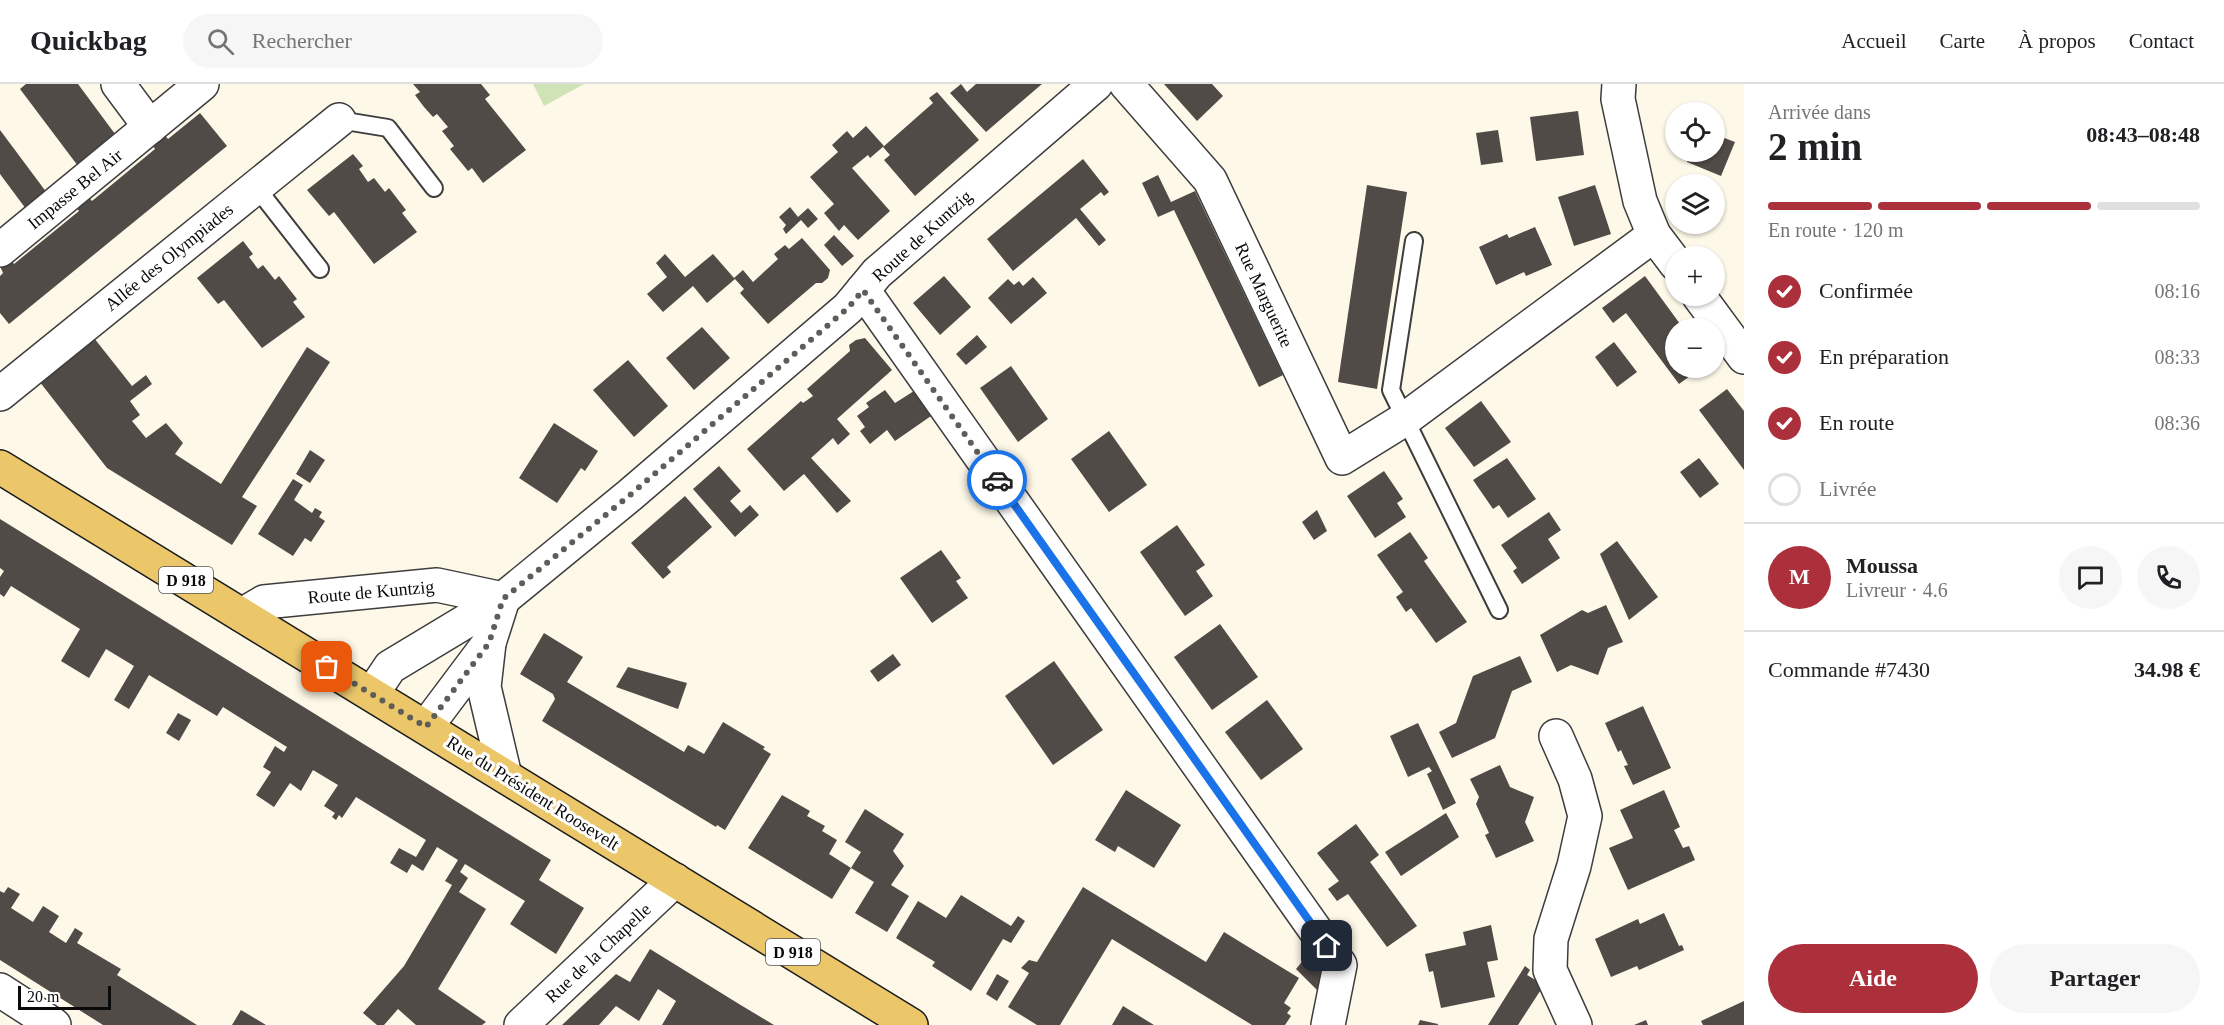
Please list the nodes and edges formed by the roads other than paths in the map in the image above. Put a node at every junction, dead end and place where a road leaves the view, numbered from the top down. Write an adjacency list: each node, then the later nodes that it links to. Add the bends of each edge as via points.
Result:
1 (118, 84): 7 (street)
2 (202, 84): 7 (street, Impasse Bel Air)
3 (1096, 84): 15 (street, Route de Kuntzig, via 877,273)
4 (1126, 84): 19 (street, Rue Marguerite, via 1210,180 1342,458)
5 (1619, 84): 10 (street, via 1618,99 1640,201)
6 (339, 120): 8 (street, Allée des Olympiades); 9 (lane, via 388,128)
7 (150, 127): 12 (street, Impasse Bel Air)
8 (256, 187): 14 (lane); 18 (street, Allée des Olympiades)
9 (434, 188)
10 (1654, 235): 13 (street); 19 (street, Rue Marguerite)
11 (1414, 241): 19 (lane, via 1391,390)
12 (0, 250)
13 (1665, 250)
14 (320, 269)
15 (863, 290): 21 (street, Route de Kuntzig, via 843,313); 34 (street, via 1340,965)
16 (1706, 306): 17 (street)
17 (1744, 357)
18 (0, 394)
19 (1405, 419): 22 (lane)
20 (0, 467): 23 (main road, Rue du Président Roosevelt / D 918)
21 (503, 599): 23 (street, Route de Kuntzig, via 437,585 264,602); 24 (street); 25 (street, Route de Kuntzig, via 390,667)
22 (1499, 610)
23 (242, 615): 25 (main road, Rue du Président Roosevelt / D 918)
24 (489, 643): 26 (street); 28 (street, via 484,687)
25 (372, 694): 26 (main road, Rue du Président Roosevelt / D 918)
26 (426, 727): 28 (main road, Rue du Président Roosevelt / D 918)
27 (1556, 736): 35 (street, via 1575,778 1585,816 1551,939 1550,970)
28 (505, 776): 29 (main road, Rue du Président Roosevelt / D 918)
29 (675, 880): 32 (street, Rue de la Chapelle); 33 (main road, Rue du Président Roosevelt / D 918)
30 (0, 990): 31 (street)
31 (54, 1025)
32 (521, 1025)
33 (911, 1025)
34 (1328, 1025)
35 (1575, 1025)

